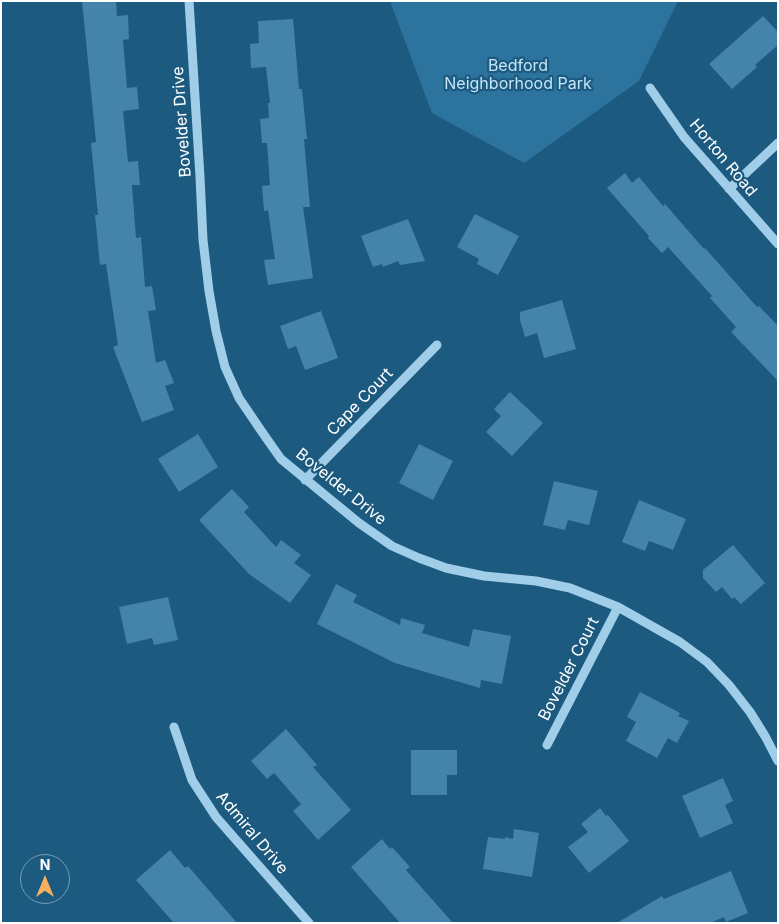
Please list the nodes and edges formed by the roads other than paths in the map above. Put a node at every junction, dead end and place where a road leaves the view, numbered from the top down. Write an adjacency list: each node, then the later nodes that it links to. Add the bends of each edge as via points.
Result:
1 (189, 1): 7 (street, Bovelder Drive, via 203,240 216,331 225,367 239,398 281,459)
2 (650, 88): 4 (street, Horton Road, via 684,137)
3 (778, 143): 4 (street)
4 (729, 189): 5 (street, Horton Road)
5 (778, 244)
6 (436, 345): 7 (street, Cape Court)
7 (305, 480): 8 (street, Bovelder Drive, via 358,523 392,546 419,558 484,576 570,588)
8 (618, 607): 10 (street, Bovelder Court); 11 (street, Bovelder Drive, via 680,642 712,668 750,712)
9 (174, 727): 12 (street, Admiral Drive, via 192,780 216,817)
10 (547, 745)
11 (778, 761)
12 (309, 923)

